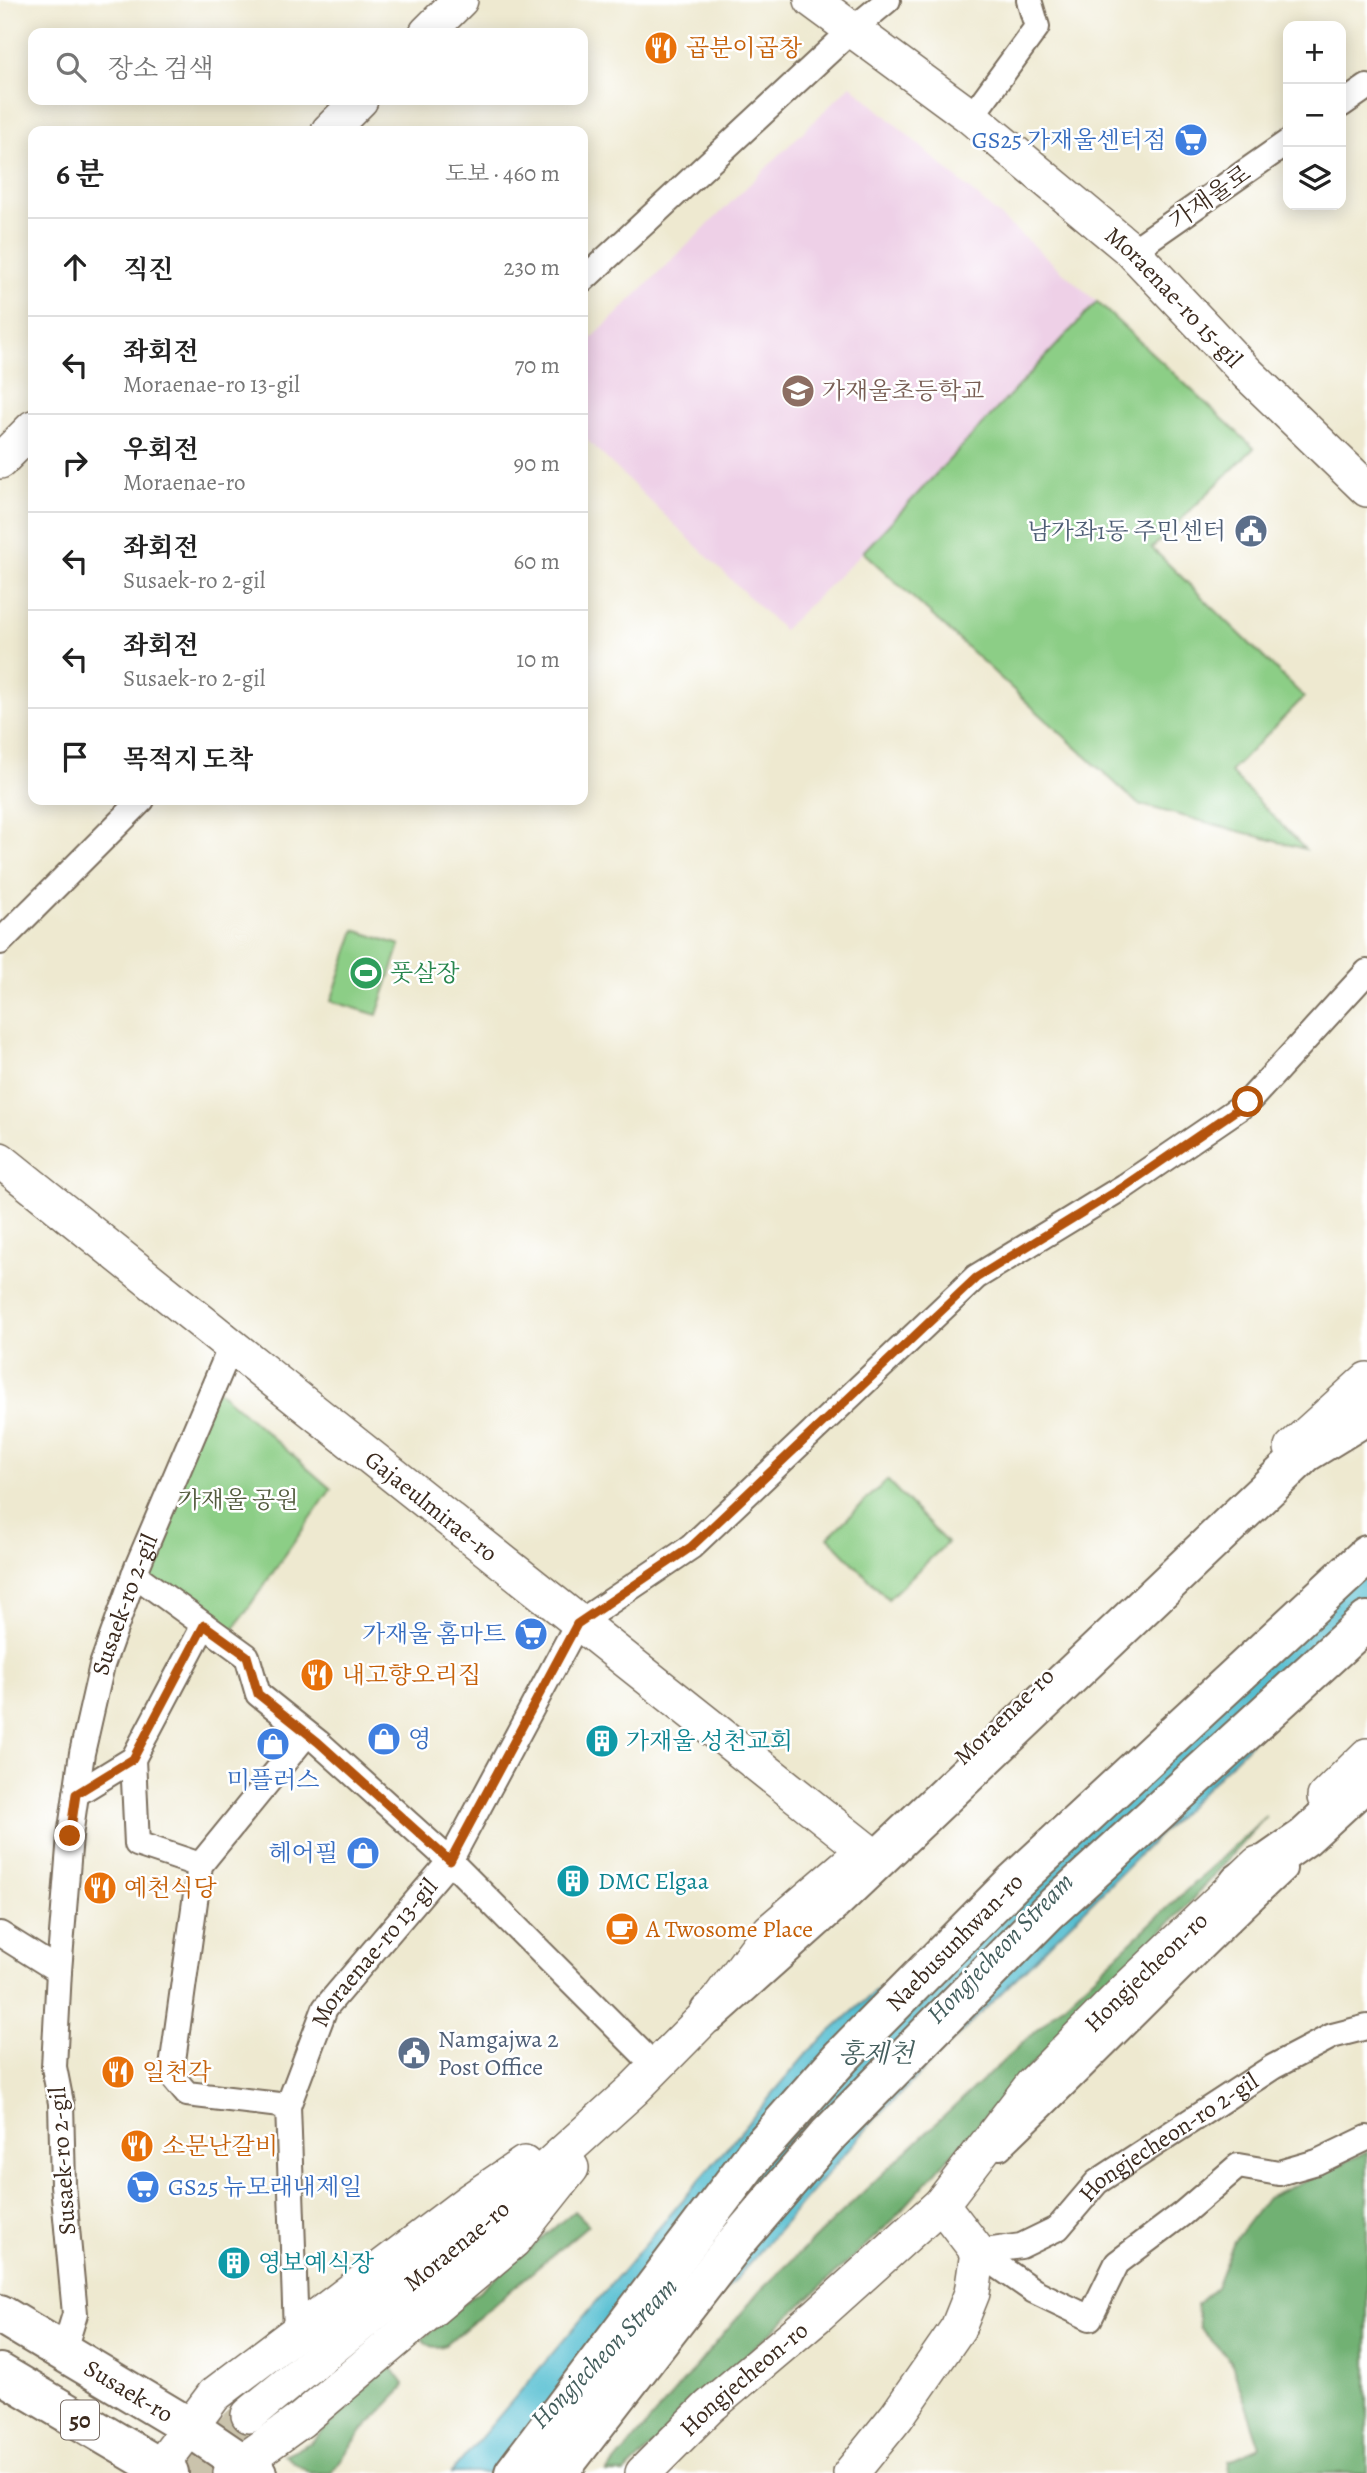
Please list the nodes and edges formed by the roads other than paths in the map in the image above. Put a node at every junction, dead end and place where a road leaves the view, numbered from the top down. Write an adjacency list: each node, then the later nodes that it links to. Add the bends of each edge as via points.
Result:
1 (460, 0): 5 (main road)
2 (812, 0): 6 (main road, Moraenae-ro 15-gil)
3 (888, 0): 6 (street)
4 (1028, 0): 10 (street, via 1037,27)
5 (432, 28)
6 (853, 29): 10 (main road, Moraenae-ro 15-gil); 14 (street)
7 (1367, 87): 8 (street)
8 (1346, 102)
9 (355, 105): 11 (main road)
10 (971, 117): 13 (main road, Moraenae-ro 15-gil)
11 (334, 126)
12 (1283, 145): 13 (street, 가재울로)
13 (1132, 251): 17 (main road, Moraenae-ro 15-gil, via 1247,373)
14 (588, 275)
15 (28, 433): 16 (main road)
16 (0, 461)
17 (1367, 489)
18 (137, 805): 19 (street)
19 (0, 942)
20 (1367, 972): 28 (street, via 1248,1102 1125,1186 976,1278 691,1547)
21 (0, 1160): 22 (main road, Gajaeulmirae-ro)
22 (231, 1346): 26 (street, Susaek-ro 2-gil); 28 (main road, Gajaeulmirae-ro)
23 (1367, 1380): 36 (main road, Moraenae-ro, via 1218,1511)
24 (1367, 1415): 42 (main road, via 1305,1453 832,1903)
25 (1367, 1555): 59 (main road, Naebusunhwan-ro, via 1013,1883 841,2057 755,2154)
26 (134, 1574): 29 (street); 34 (street, Susaek-ro 2-gil, via 102,1665)
27 (1367, 1621): 60 (main road, Naebusunhwan-ro, via 1048,1912 828,2135 733,2246)
28 (577, 1624): 36 (main road, Gajaeulmirae-ro); 37 (street, Moraenae-ro 13-gil)
29 (204, 1625): 30 (street, via 247,1656 258,1694); 32 (street)
30 (307, 1734): 37 (street); 38 (street)
31 (1367, 1756): 39 (main road, Hongjecheon-ro)
32 (133, 1759): 34 (street); 38 (street, via 137,1844)
33 (1367, 1780): 39 (main road, via 1305,1837)
34 (76, 1794): 41 (street, Susaek-ro 2-gil)
35 (1367, 1794): 47 (street, Hongjecheon-ro, via 1205,1943)
36 (864, 1849): 42 (main road, Moraenae-ro, via 770,1931)
37 (450, 1861): 44 (street); 45 (street, Moraenae-ro 13-gil, via 324,2008)
38 (200, 1865): 45 (street, via 171,2076 187,2094)
39 (1239, 1883): 47 (main road, Hongjecheon-ro, via 1033,2084)
40 (0, 1934): 41 (street)
41 (59, 1971): 51 (street, Susaek-ro 2-gil, via 54,2067 61,2103 75,2314)
42 (709, 2013): 44 (main road, Moraenae-ro)
43 (1367, 2027): 48 (street, Hongjecheon-ro 2-gil, via 1332,2036 1273,2067 1097,2182 1058,2228 1021,2246)
44 (645, 2078): 50 (main road, via 471,2200); 54 (main road, Moraenae-ro, via 491,2218); 55 (main road, via 513,2241)
45 (288, 2106): 50 (street, Moraenae-ro 13-gil)
46 (1367, 2138): 48 (street, via 1317,2162 1279,2173 1238,2166 1117,2263 1090,2318 1034,2291)
47 (942, 2204): 48 (main road); 61 (main road, Hongjecheon-ro, via 709,2407)
48 (978, 2252): 62 (main road, via 972,2293 958,2328 897,2416)
49 (0, 2314): 51 (main road, Susaek-ro / 50)
50 (296, 2332): 52 (main road)
51 (64, 2350): 56 (main road, Susaek-ro / 50)
52 (253, 2367): 55 (main road, via 245,2389 253,2409 273,2422); 56 (main road, via 214,2395)
53 (0, 2373): 58 (main road, Susaek-ro / 50)
54 (249, 2415)
55 (301, 2420): 57 (main road)
56 (189, 2427): 57 (main road, Susaek-ro / 50); 58 (main road)
57 (244, 2469)
58 (164, 2470)
59 (514, 2473)
60 (558, 2473)
61 (643, 2473)
62 (850, 2473)

